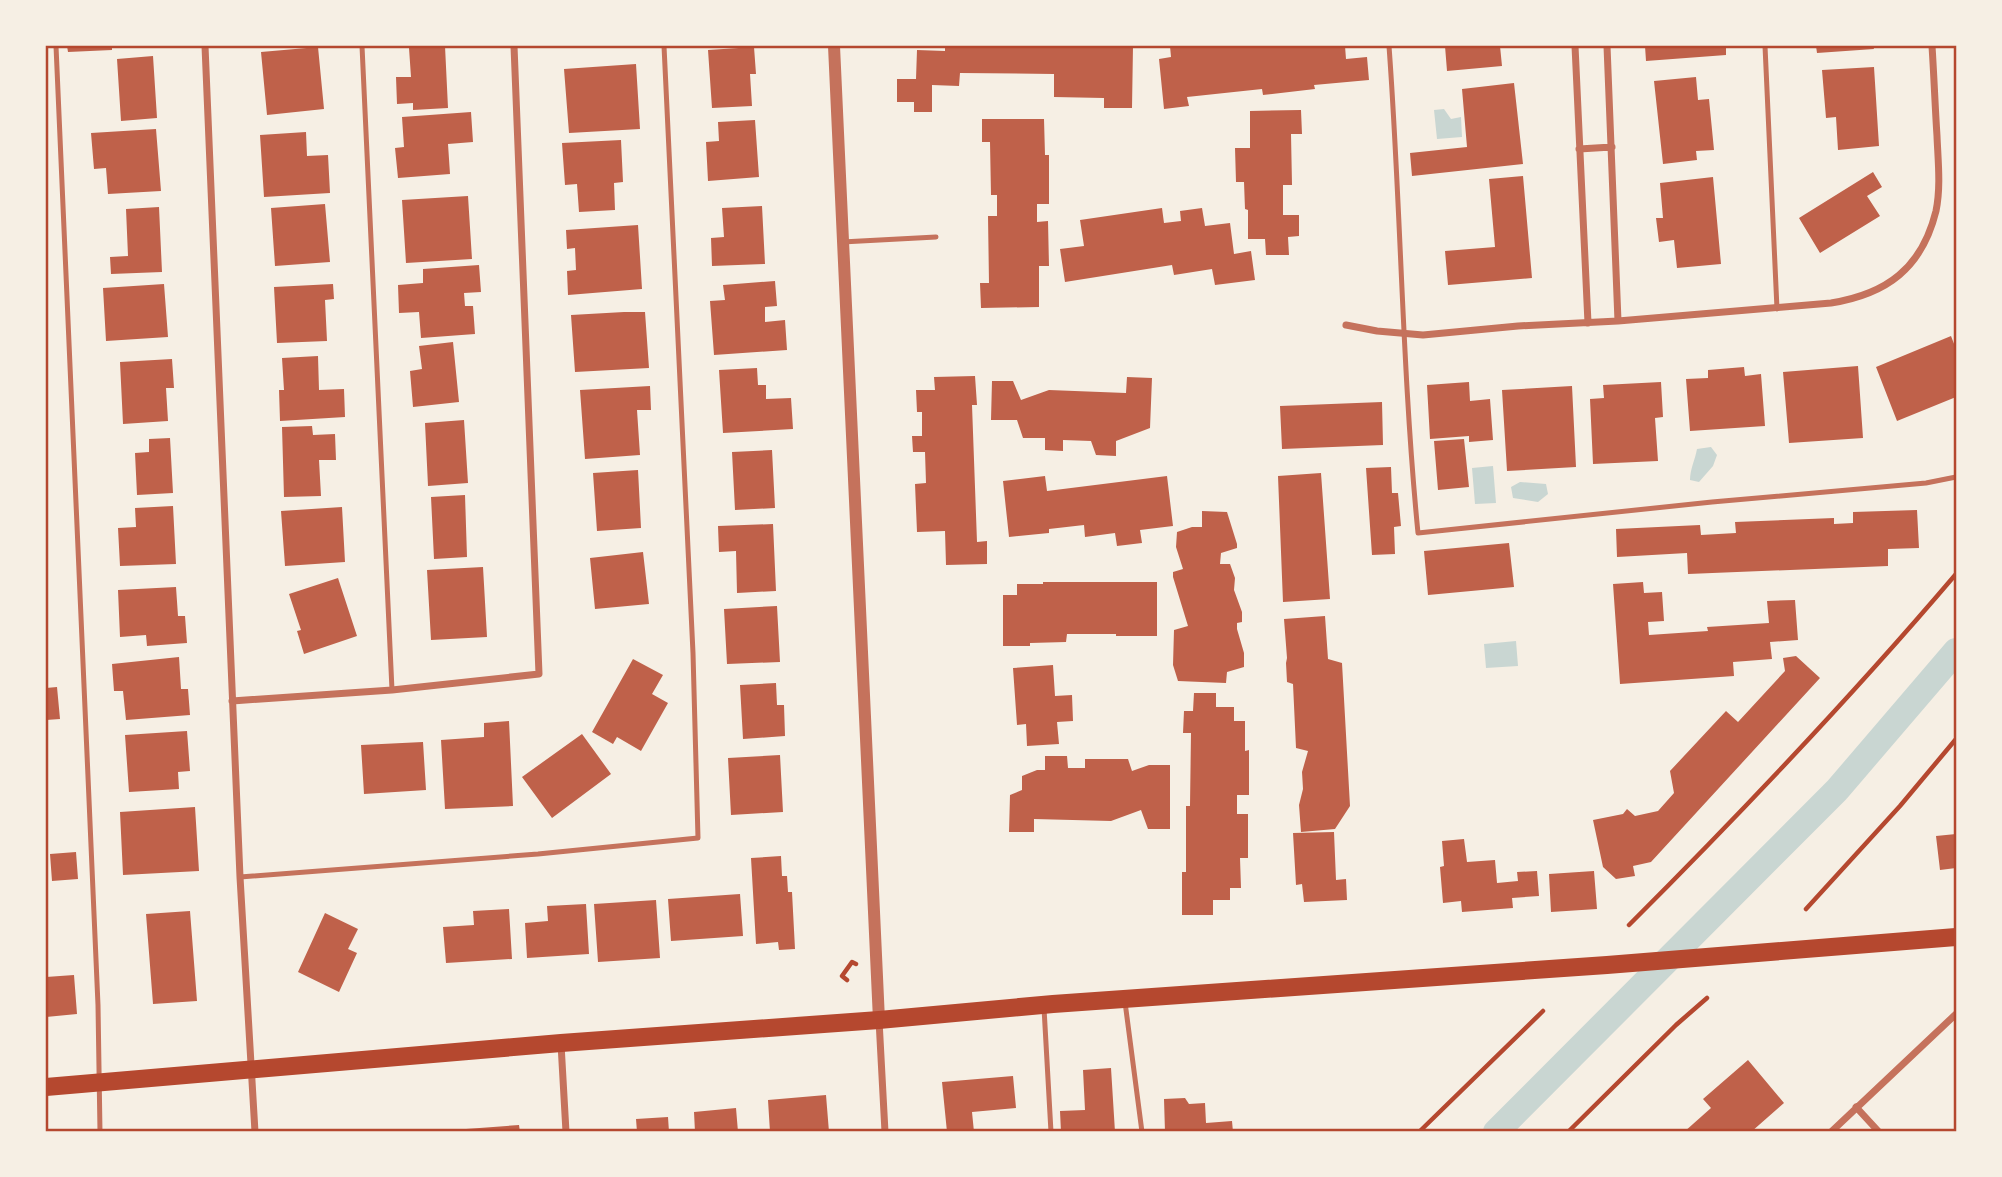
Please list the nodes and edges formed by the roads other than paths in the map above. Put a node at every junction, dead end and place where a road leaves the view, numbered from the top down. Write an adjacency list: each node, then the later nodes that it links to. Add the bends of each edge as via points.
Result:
1 (56, 46): 32 (lane)
2 (205, 46): 23 (street)
3 (362, 46): 22 (lane)
4 (514, 46): 22 (street, via 539,674)
5 (664, 46): 24 (lane, via 698,838)
6 (834, 46): 15 (street)
7 (1389, 46): 20 (lane)
8 (1575, 46): 13 (street)
9 (1607, 46): 12 (street)
10 (1765, 46): 16 (lane)
11 (1932, 46): 16 (street, via 1939,178 1936,210 1925,243 1886,286 1849,300)
12 (1612, 147): 13 (street); 17 (street)
13 (1579, 149): 18 (street)
14 (936, 236): 15 (lane)
15 (842, 242): 29 (street)
16 (1777, 309): 17 (street)
17 (1618, 321): 18 (street)
18 (1588, 323): 20 (street)
19 (1346, 325): 20 (street)
20 (1405, 333): 21 (lane, via 1418,533)
21 (1956, 477)
22 (392, 690): 23 (street)
23 (232, 701): 24 (street)
24 (240, 877): 31 (street)
25 (1956, 937): 26 (main road)
26 (1125, 999): 27 (main road); 40 (lane)
27 (1044, 1005): 29 (main road); 39 (lane)
28 (1956, 1014): 34 (street)
29 (879, 1020): 30 (main road); 38 (street)
30 (561, 1043): 31 (main road); 37 (street)
31 (252, 1070): 32 (main road); 36 (street)
32 (98, 1083): 33 (main road); 35 (lane)
33 (46, 1087)
34 (1856, 1107): 41 (street); 42 (street)
35 (100, 1132)
36 (255, 1132)
37 (566, 1132)
38 (885, 1132)
39 (1051, 1132)
40 (1142, 1132)
41 (1831, 1132)
42 (1879, 1132)

